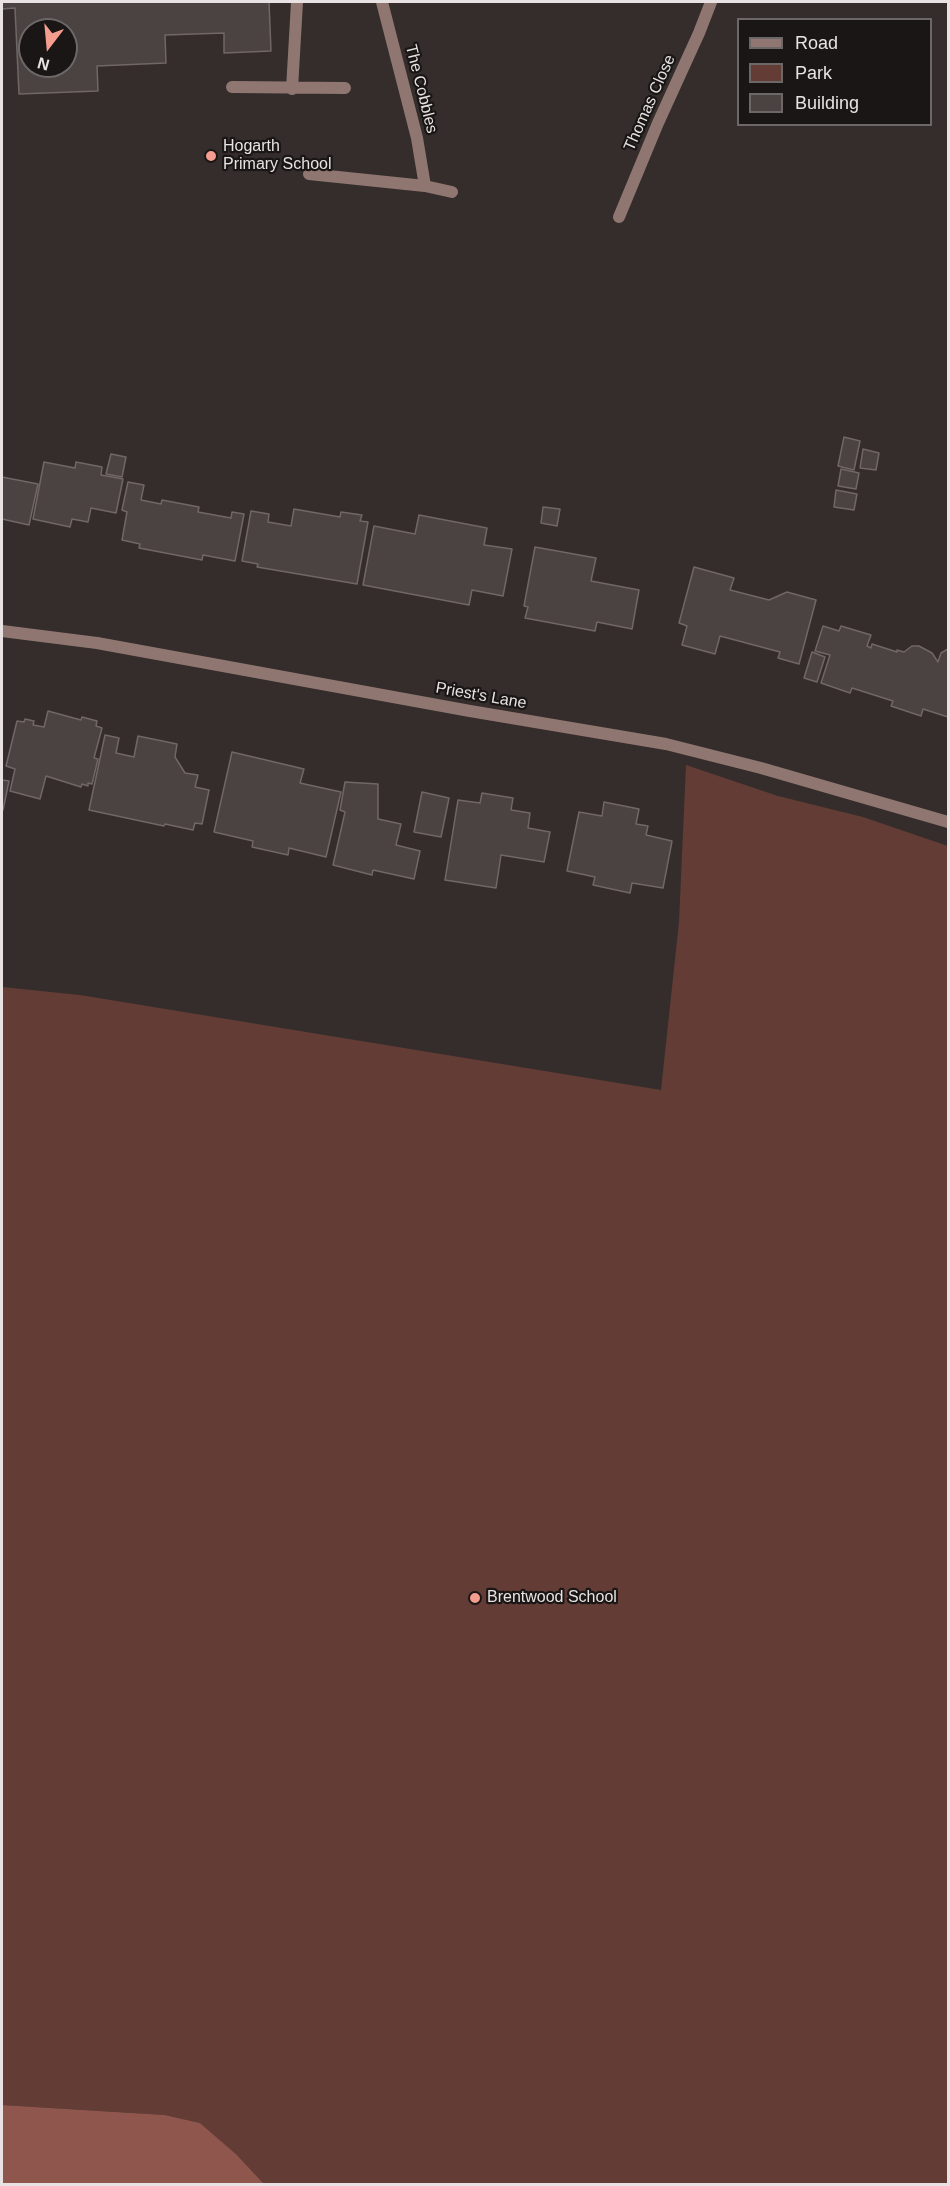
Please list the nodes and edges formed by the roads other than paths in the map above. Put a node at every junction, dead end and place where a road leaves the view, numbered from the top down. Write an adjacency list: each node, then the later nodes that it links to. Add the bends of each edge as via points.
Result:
1 (297, 2): 6 (street)
2 (382, 2): 8 (street, The Cobbles, via 417,138)
3 (711, 2): 10 (street, Thomas Close)
4 (232, 87): 6 (street)
5 (345, 88): 6 (street)
6 (291, 89)
7 (309, 174): 8 (street)
8 (425, 186): 9 (street)
9 (452, 192)
10 (619, 217)
11 (2, 631): 12 (street, Priest's Lane, via 97,643 682,747)
12 (948, 822)

